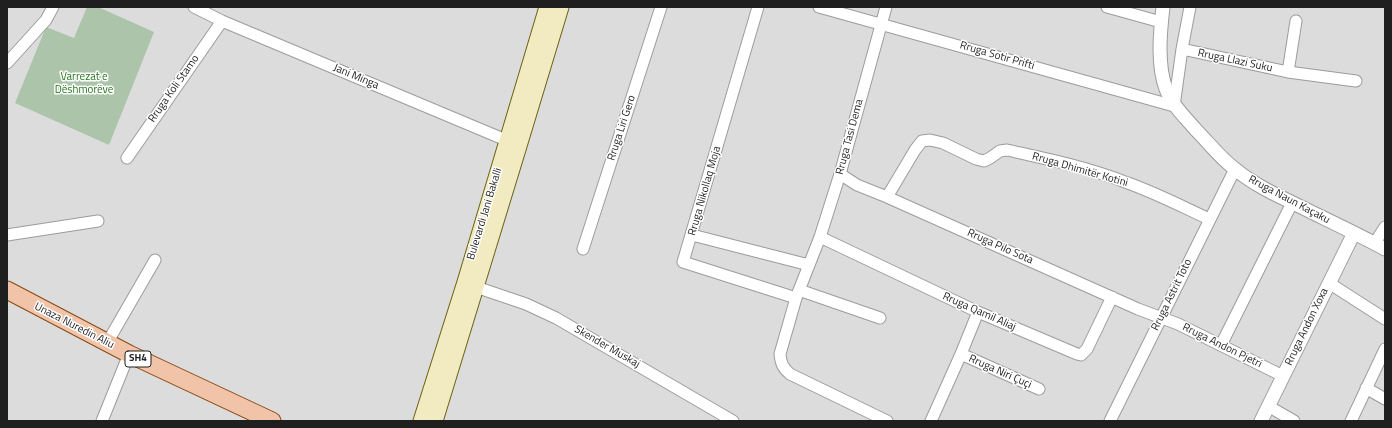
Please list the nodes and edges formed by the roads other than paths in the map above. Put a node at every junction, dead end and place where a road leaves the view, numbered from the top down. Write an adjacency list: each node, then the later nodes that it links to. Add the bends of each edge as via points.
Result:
1 (53, 7): 17 (street, via 46,20)
2 (194, 7): 12 (street, Jani Minga)
3 (547, 7): 21 (main road, Bulevardi Jani Bakalli)
4 (561, 7): 21 (main road, Bulevardi Jani Bakalli)
5 (661, 7): 35 (street, Rruga Liri Gero)
6 (758, 7): 32 (street, Rruga Nikollaq Moja)
7 (819, 7): 15 (street, Rruga Sotir Prifti)
8 (886, 7): 15 (street, Rruga Tasi Dema)
9 (1107, 7): 14 (street)
10 (1163, 7): 14 (street, Rruga Naun Kaçaku)
11 (1190, 7): 16 (street, Rruga Llazi Suku)
12 (222, 21): 21 (street, Jani Minga); 22 (street, Rruga Koli Stamo)
13 (1296, 21): 18 (street, Rruga Llazi Suku)
14 (1161, 22): 20 (street, Rruga Naun Kaçaku, via 1162,76)
15 (881, 24): 20 (street, Rruga Sotir Prifti); 24 (street, Rruga Tasi Dema)
16 (1182, 49): 18 (street, Rruga Llazi Suku); 20 (street, Rruga Llazi Suku)
17 (7, 63)
18 (1288, 72): 19 (street, Rruga Llazi Suku)
19 (1356, 81)
20 (1174, 106): 23 (street, Rruga Naun Kaçaku)
21 (514, 143): 39 (main road, Bulevardi Jani Bakalli); 59 (main road, Bulevardi Jani Bakalli)
22 (127, 158)
23 (1235, 169): 26 (street, Rruga Naun Kaçaku, via 1258,186); 27 (street, Rruga Astrit Toto)
24 (840, 174): 25 (street, Rruga Pilo Sota, via 857,186); 33 (street, Rruga Tasi Dema)
25 (888, 197): 27 (street, Rruga Dhimitër Kotini, via 915,150 922,141 930,140 984,161 1000,151 1007,150 1060,161 1124,181); 42 (street, Rruga Pilo Sota)
26 (1292, 203): 30 (street, Rruga Naun Kaçaku); 48 (street)
27 (1209, 219): 44 (street, Rruga Astrit Toto)
28 (98, 222): 31 (street)
29 (1385, 227): 34 (street)
30 (1354, 233): 34 (street, Rruga Naun Kaçaku); 38 (street, Rruga Andon Xoxa)
31 (7, 235)
32 (692, 235): 37 (street); 41 (street, Rruga Nikollaq Moja, via 683,262)
33 (820, 237): 37 (street, Rruga Tasi Dema); 43 (street, Rruga Qamil Aliaj)
34 (1380, 247)
35 (583, 249)
36 (155, 260): 47 (street)
37 (809, 265): 41 (street, Rruga Tasi Dema)
38 (1330, 283): 46 (street); 52 (street, Rruga Andon Xoxa)
39 (476, 287): 60 (main road, Bulevardi Jani Bakalli); 61 (street, Skender Muskaj, via 526,304 556,318)
40 (7, 290): 47 (main road, Unaza Nuredin Aliu / SH4)
41 (797, 294): 45 (street); 62 (street, Rruga Tasi Dema, via 780,354 780,362 784,369)
42 (1112, 297): 43 (street, Rruga Qamil Aliaj, via 1087,349 1081,354); 44 (street, Rruga Pilo Sota)
43 (978, 312): 51 (street, Rruga Niri Çuçi)
44 (1161, 317): 48 (street, Rruga Andon Pjetri); 64 (street, Rruga Astrit Toto)
45 (880, 318)
46 (1385, 319)
47 (107, 343): 50 (main road, Unaza Nuredin Aliu / SH4)
48 (1221, 345): 52 (street, Rruga Andon Pjetri)
49 (1385, 349): 53 (street)
50 (129, 354): 57 (street); 58 (main road, Unaza Nuredin Aliu / SH4)
51 (961, 354): 54 (street, Rruga Niri Çuçi); 63 (street, Rruga Niri Çuçi)
52 (1283, 376): 56 (street, Rruga Andon Xoxa)
53 (1366, 388): 55 (street); 67 (street)
54 (1039, 389)
55 (1385, 399)
56 (1268, 406): 65 (street, Rruga Andon Xoxa); 66 (street)
57 (102, 421)
58 (272, 421)
59 (421, 421)
60 (434, 421)
61 (733, 421)
62 (887, 421)
63 (931, 421)
64 (1110, 421)
65 (1261, 421)
66 (1294, 421)
67 (1351, 421)

